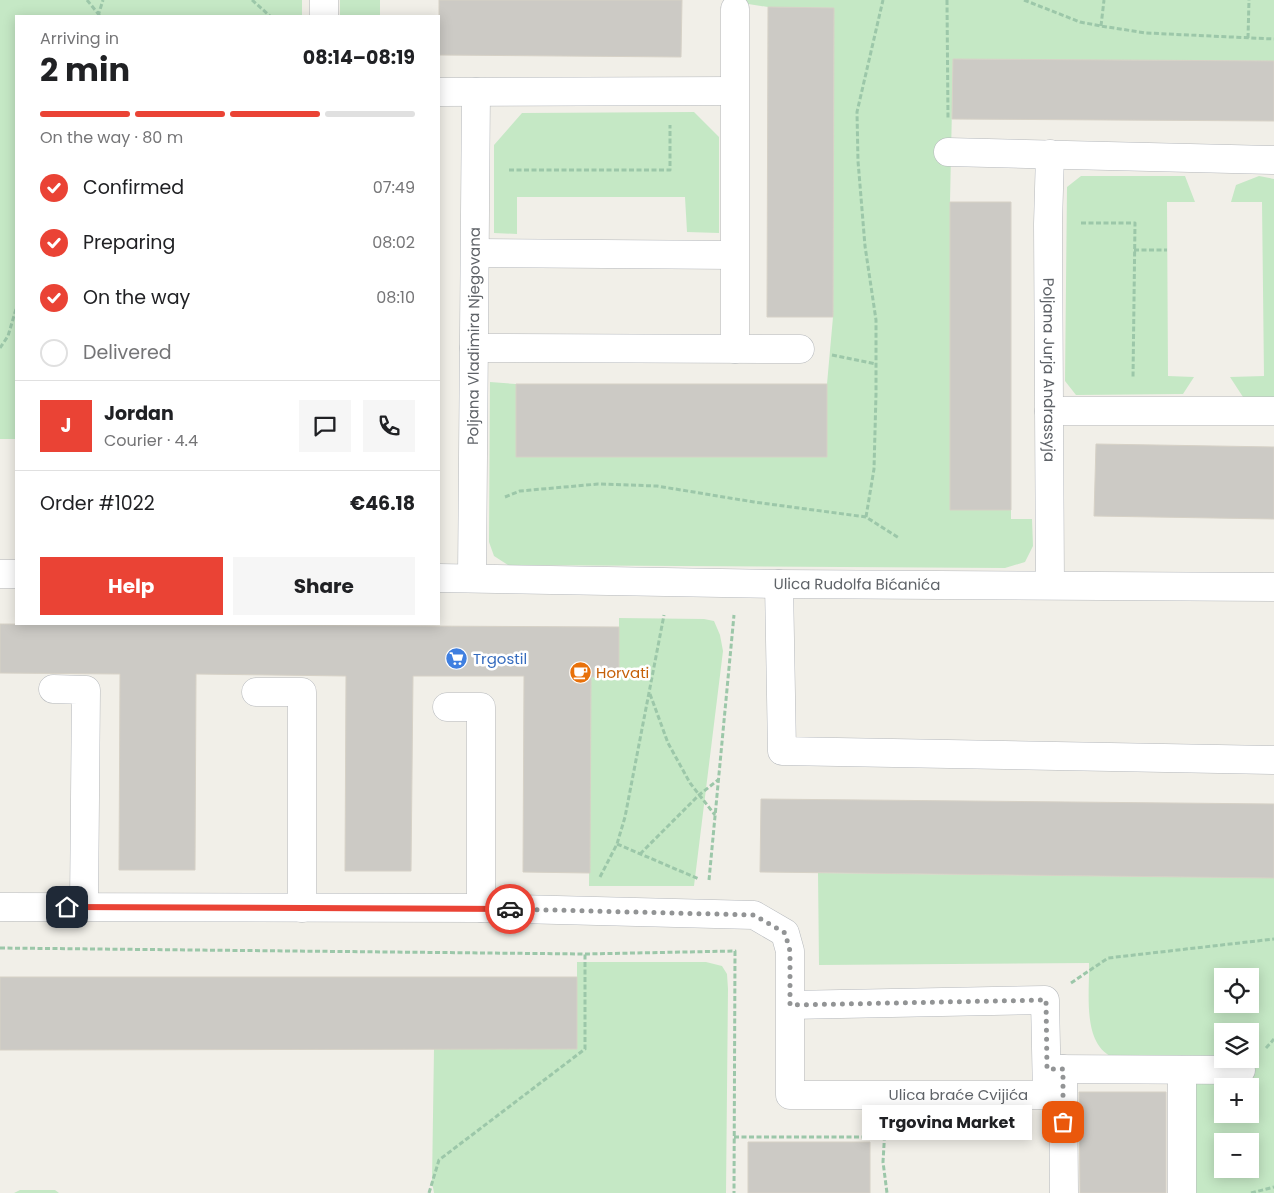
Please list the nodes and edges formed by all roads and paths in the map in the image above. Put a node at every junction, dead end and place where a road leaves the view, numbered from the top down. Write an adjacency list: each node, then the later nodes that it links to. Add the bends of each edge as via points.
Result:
1 (87, 0): 11 (path)
2 (103, 0): 12 (path)
3 (252, 0): 13 (path)
4 (324, 0): 14 (street)
5 (883, 0): 36 (path, via 857,112 865,246 876,320)
6 (947, 0): 22 (path)
7 (1024, 0): 15 (path, via 1080,22)
8 (1104, 0): 15 (path)
9 (1249, 0): 16 (path)
10 (735, 9): 21 (street)
11 (98, 15)
12 (99, 15)
13 (269, 15)
14 (324, 15)
15 (1101, 26): 16 (path, via 1146,33)
16 (1248, 38): 17 (path)
17 (1274, 39)
18 (440, 92): 19 (street)
19 (476, 92): 20 (street); 25 (street, Poljana Vladimira Njegovana)
20 (670, 92): 21 (street); 25 (path, via 670,170)
21 (734, 92): 30 (street)
22 (948, 140): 23 (street)
23 (1050, 154): 24 (street); 26 (street, Poljana Jurja Andrassyja)
24 (1274, 160)
25 (476, 170): 29 (street, Poljana Vladimira Njegovana)
26 (1048, 224): 27 (path, via 1135,223); 37 (street, Poljana Jurja Andrassyja)
27 (1134, 250): 28 (path); 38 (path)
28 (1167, 250)
29 (476, 253): 30 (street); 33 (street, Poljana Vladimira Njegovana)
30 (734, 255): 34 (street)
31 (15, 312): 32 (path, via 8,336)
32 (0, 348)
33 (474, 348): 34 (street); 46 (street, Poljana Vladimira Njegovana)
34 (735, 349): 35 (street)
35 (800, 349): 36 (path)
36 (876, 364): 41 (path, via 874,469)
37 (1049, 411): 38 (street); 49 (street, Poljana Jurja Andrassyja)
38 (1132, 411): 39 (street)
39 (1274, 411)
40 (499, 499): 41 (path, via 520,491 598,484 656,486)
41 (866, 516): 42 (path)
42 (899, 538)
43 (0, 574): 44 (street)
44 (15, 574)
45 (440, 578): 46 (street, Ulica Rudolfa Bićanića)
46 (472, 578): 47 (street, Ulica Rudolfa Bićanića)
47 (737, 582): 48 (street, Ulica Rudolfa Bićanića); 57 (path)
48 (778, 584): 49 (street, Ulica Rudolfa Bićanića); 56 (street, via 782,751)
49 (1050, 585): 50 (street, Ulica Rudolfa Bićanića)
50 (1274, 587)
51 (666, 607): 54 (path)
52 (53, 689): 63 (street, via 86,690)
53 (256, 692): 65 (street, via 302,692)
54 (649, 693): 58 (path, via 668,743); 60 (path)
55 (447, 707): 66 (street, via 481,707)
56 (1274, 760)
57 (718, 780): 58 (path); 59 (path)
58 (699, 795): 59 (path); 61 (path)
59 (715, 816): 61 (path, via 709,883)
60 (617, 844): 61 (path); 62 (path)
61 (640, 854)
62 (598, 881)
63 (84, 906): 64 (street, Ulica braće Cvijića); 65 (street, Ulica braće Cvijića)
64 (0, 907)
65 (302, 908): 66 (street, Ulica braće Cvijića)
66 (481, 908): 71 (street, Ulica braće Cvijića, via 754,915 785,933 790,951)
67 (1274, 939): 70 (path, via 1108,958)
68 (0, 948): 69 (path)
69 (585, 954): 76 (path, via 735,951); 79 (path, via 585,1050 439,1160)
70 (1046, 1000): 71 (street); 72 (street, Ulica braće Cvijića)
71 (790, 1005): 75 (street, Ulica braće Cvijića, via 790,1094)
72 (1055, 1069): 73 (street); 75 (street, Ulica braće Cvijića, via 1047,1094); 82 (street)
73 (1182, 1070): 74 (street); 83 (street)
74 (1241, 1070)
75 (886, 1094): 77 (path)
76 (734, 1136): 77 (path); 80 (path)
77 (885, 1137): 81 (path, via 883,1162)
78 (1274, 1187): 84 (path)
79 (429, 1193)
80 (734, 1193)
81 (887, 1193)
82 (1064, 1193)
83 (1182, 1193)
84 (1251, 1193)

